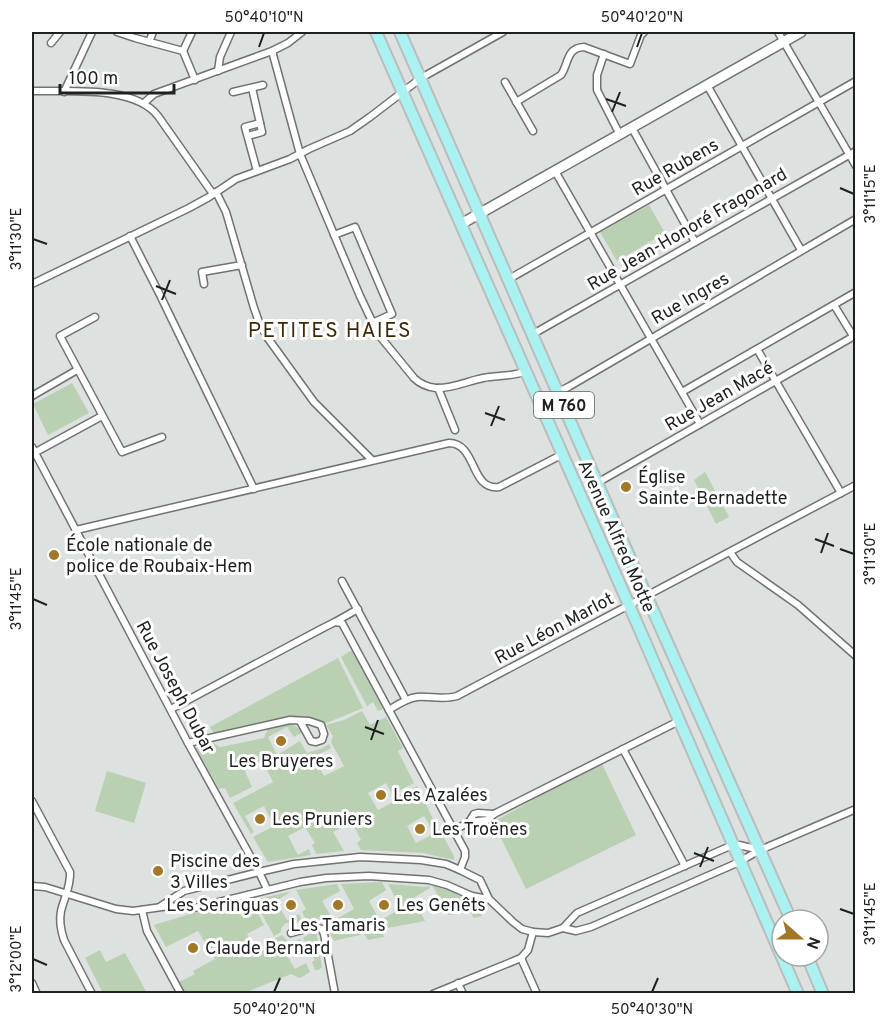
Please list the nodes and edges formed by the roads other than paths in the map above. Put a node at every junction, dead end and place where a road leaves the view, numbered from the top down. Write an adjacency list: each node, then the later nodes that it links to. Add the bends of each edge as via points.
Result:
1 (60, 32): 16 (street)
2 (92, 32): 29 (street)
3 (117, 32): 14 (street)
4 (153, 32): 14 (street)
5 (192, 32): 17 (street)
6 (231, 32): 20 (street)
7 (302, 32): 18 (street)
8 (376, 32): 31 (main road, Avenue Alfred Motte / M 760)
9 (400, 32): 21 (main road, Avenue Alfred Motte / M 760)
10 (499, 32): 21 (street)
11 (644, 32): 19 (street, via 630,64)
12 (778, 32): 15 (street)
13 (801, 32): 15 (street)
14 (149, 42): 17 (street)
15 (784, 42): 26 (street); 33 (street)
16 (51, 43)
17 (183, 51): 22 (street)
18 (272, 51): 20 (street); 40 (street)
19 (604, 54): 32 (street, via 584,47 574,49 561,75); 37 (street, via 597,90)
20 (218, 71): 22 (street)
21 (421, 78): 31 (street); 47 (main road, Avenue Alfred Motte / M 760)
22 (195, 80): 34 (street, via 151,96)
23 (855, 81): 33 (street, Rue Rubens)
24 (505, 82): 32 (street)
25 (263, 85): 27 (street)
26 (707, 85): 35 (street); 38 (street)
27 (252, 88): 30 (street); 42 (street, via 262,132 248,136)
28 (32, 91): 29 (street)
29 (64, 92): 34 (street, via 116,94)
30 (233, 92)
31 (402, 92): 40 (street, via 350,130); 49 (main road, Avenue Alfred Motte / M 760)
32 (516, 102): 36 (street)
33 (819, 102): 38 (street, Rue Rubens); 39 (street)
34 (144, 103): 45 (street)
35 (632, 128): 37 (street); 44 (street)
36 (533, 131)
37 (620, 135): 43 (street)
38 (742, 146): 44 (street, Rue Rubens); 46 (street)
39 (852, 153): 41 (street); 46 (street, Rue Jean-Honoré Fragonard)
40 (300, 154): 42 (street); 51 (street)
41 (855, 166)
42 (257, 171): 45 (street)
43 (555, 171): 47 (street); 50 (street)
44 (666, 189): 50 (street, Rue Rubens); 53 (street)
45 (215, 193): 52 (street); 55 (street, via 226,212)
46 (772, 198): 53 (street, Rue Jean-Honoré Fragonard); 54 (street)
47 (480, 214): 49 (street); 56 (main road, Avenue Alfred Motte / M 760)
48 (855, 219): 54 (street, Rue Ingres)
49 (461, 224): 69 (main road, Avenue Alfred Motte / M 760)
50 (590, 232): 56 (street, Rue Rubens); 59 (street)
51 (334, 235): 63 (street); 63 (street, via 355,227 392,314)
52 (130, 236): 57 (street); 85 (street)
53 (695, 242): 59 (street, Rue Jean-Honoré Fragonard)
54 (801, 250): 66 (street, Rue Ingres)
55 (242, 265): 58 (street, via 202,272); 82 (street, via 267,337 314,402)
56 (509, 279): 64 (main road, Avenue Alfred Motte / M 760)
57 (32, 284)
58 (204, 284)
59 (620, 284): 64 (street, Rue Jean-Honoré Fragonard); 66 (street)
60 (855, 292): 61 (street)
61 (834, 305): 65 (street); 67 (street)
62 (95, 317): 68 (street, via 60,336)
63 (372, 323): 71 (street, via 417,381)
64 (533, 334): 73 (main road, Avenue Alfred Motte / M 760)
65 (854, 336): 70 (street, Rue Jean Macé)
66 (651, 339): 72 (street); 73 (street, Rue Ingres)
67 (757, 349): 70 (street); 72 (street)
68 (77, 370): 74 (street); 76 (street)
69 (526, 371): 71 (street); 75 (main road, Avenue Alfred Motte / M 760)
70 (776, 381): 77 (street, Rue Jean Macé); 86 (street)
71 (438, 388): 78 (street)
72 (682, 392): 77 (street)
73 (558, 393): 75 (street, Rue Ingres); 83 (main road, Avenue Alfred Motte / M 760)
74 (32, 396)
75 (540, 402): 81 (main road, Avenue Alfred Motte / M 760)
76 (102, 416): 79 (street, via 122,452); 80 (street)
77 (700, 424): 83 (street, Rue Jean Macé)
78 (455, 430)
79 (162, 437)
80 (33, 450): 87 (street, Rue Joseph Dubar)
81 (562, 454): 82 (street, via 497,488 483,483 465,449 454,442); 91 (main road, Avenue Alfred Motte / M 760)
82 (372, 460): 85 (street)
83 (597, 483): 90 (main road, Avenue Alfred Motte / M 760)
84 (855, 485): 86 (street, Rue Léon Marlot)
85 (254, 489): 87 (street)
86 (841, 493): 88 (street, Rue Léon Marlot)
87 (76, 530): 96 (street, Rue Joseph Dubar)
88 (730, 552): 90 (street, Rue Léon Marlot); 94 (street, via 737,562 798,605)
89 (342, 580): 92 (street)
90 (647, 597): 91 (street, Rue Léon Marlot); 106 (main road, Avenue Alfred Motte / M 760)
91 (629, 605): 95 (street, Rue Léon Marlot, via 457,696); 99 (main road, Avenue Alfred Motte / M 760)
92 (358, 609): 93 (street); 95 (street)
93 (336, 622): 96 (street); 97 (street, via 345,627)
94 (855, 656)
95 (406, 700): 97 (street, Rue Léon Marlot)
96 (171, 709): 100 (street, Rue Joseph Dubar)
97 (389, 710): 104 (street)
98 (300, 721): 100 (street, via 287,720)
99 (679, 721): 101 (street); 105 (main road, Avenue Alfred Motte / M 760)
100 (188, 743): 110 (street, Rue Joseph Dubar)
101 (623, 749): 104 (street, via 487,820 469,822); 108 (street)
102 (32, 801): 113 (street, via 70,872)
103 (855, 809): 106 (street)
104 (453, 831): 109 (street, via 466,854)
105 (733, 845): 106 (street); 107 (main road, Avenue Alfred Motte / M 760); 108 (street)
106 (760, 850): 107 (street); 116 (main road, Avenue Alfred Motte / M 760)
107 (740, 862): 118 (street, via 591,927 576,931); 132 (main road, Avenue Alfred Motte / M 760)
108 (684, 866): 118 (street, via 577,913)
109 (460, 870): 110 (street, via 421,860 360,857); 114 (street, via 480,880)
110 (259, 872): 112 (street, Rue Joseph Dubar); 115 (street, via 184,891)
111 (32, 886): 113 (street)
112 (267, 889): 114 (street, via 326,878 385,876 429,880); 115 (street, via 190,909)
113 (66, 894): 117 (street, via 116,909); 126 (street, via 60,916 62,934)
114 (489, 899): 119 (street, via 513,922)
115 (161, 906): 117 (street)
116 (786, 908)
117 (142, 910): 127 (street, via 147,931)
118 (563, 928): 119 (street)
119 (533, 932): 121 (street, via 528,950)
120 (291, 933): 128 (street, via 320,928)
121 (521, 958): 124 (street); 131 (street)
122 (812, 968): 133 (main road)
123 (32, 983): 125 (street)
124 (458, 983): 129 (street); 130 (street)
125 (37, 993)
126 (92, 993)
127 (181, 993)
128 (335, 993)
129 (433, 993)
130 (463, 993)
131 (537, 993)
132 (798, 993)
133 (823, 993)

